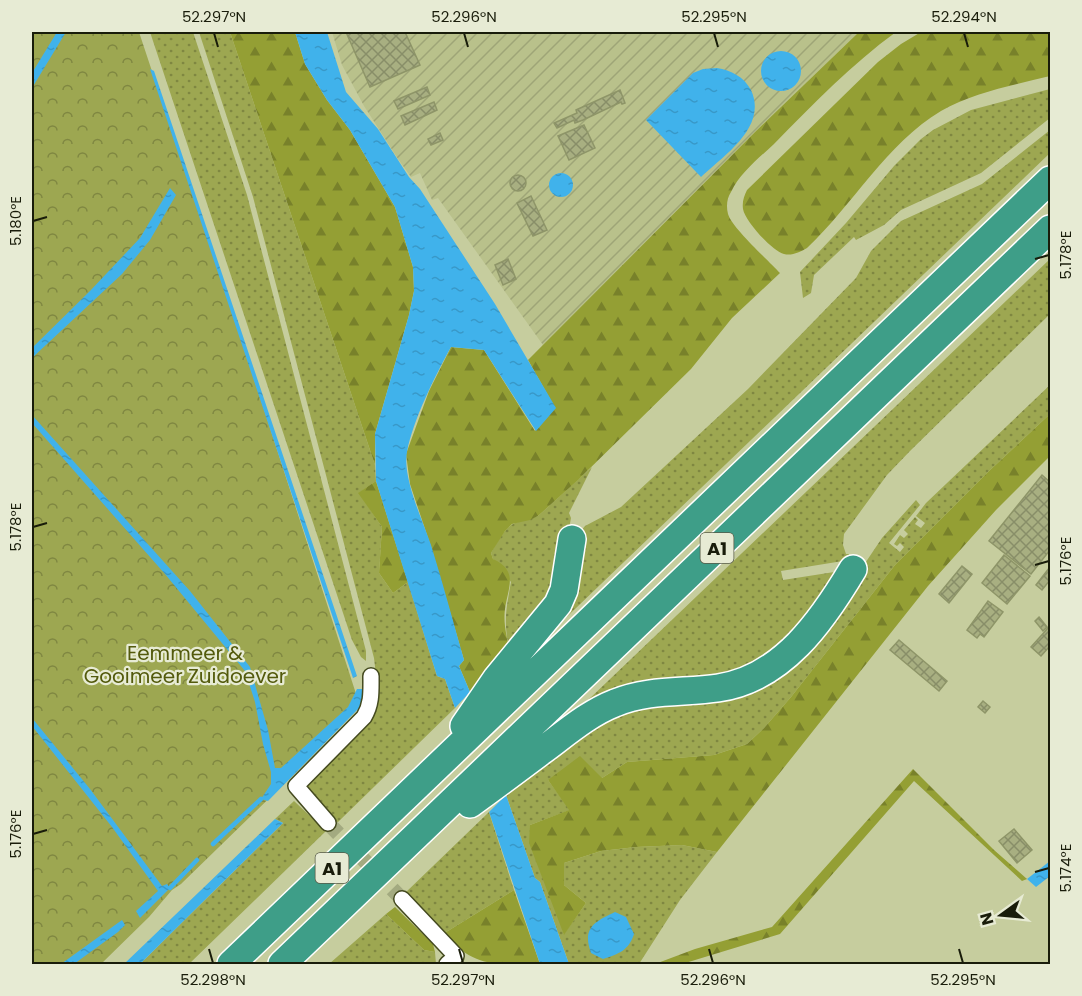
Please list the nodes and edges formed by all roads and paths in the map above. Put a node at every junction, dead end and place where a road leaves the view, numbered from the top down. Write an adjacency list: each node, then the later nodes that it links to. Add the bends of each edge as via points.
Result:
1 (1050, 180): 6 (highway, A1)
2 (1050, 229): 8 (highway, A1)
3 (572, 539): 6 (highway, A1, via 558,604 497,678)
4 (853, 569): 8 (highway, A1, via 811,629 769,670 726,687 647,694 615,702 567,732)
5 (371, 676): 7 (street, via 371,698 364,717 296,786)
6 (432, 771): 10 (highway, A1)
7 (328, 823)
8 (384, 866): 11 (highway, A1)
9 (402, 899): 12 (street, via 456,956)
10 (231, 964)
11 (282, 964)
12 (447, 964)

